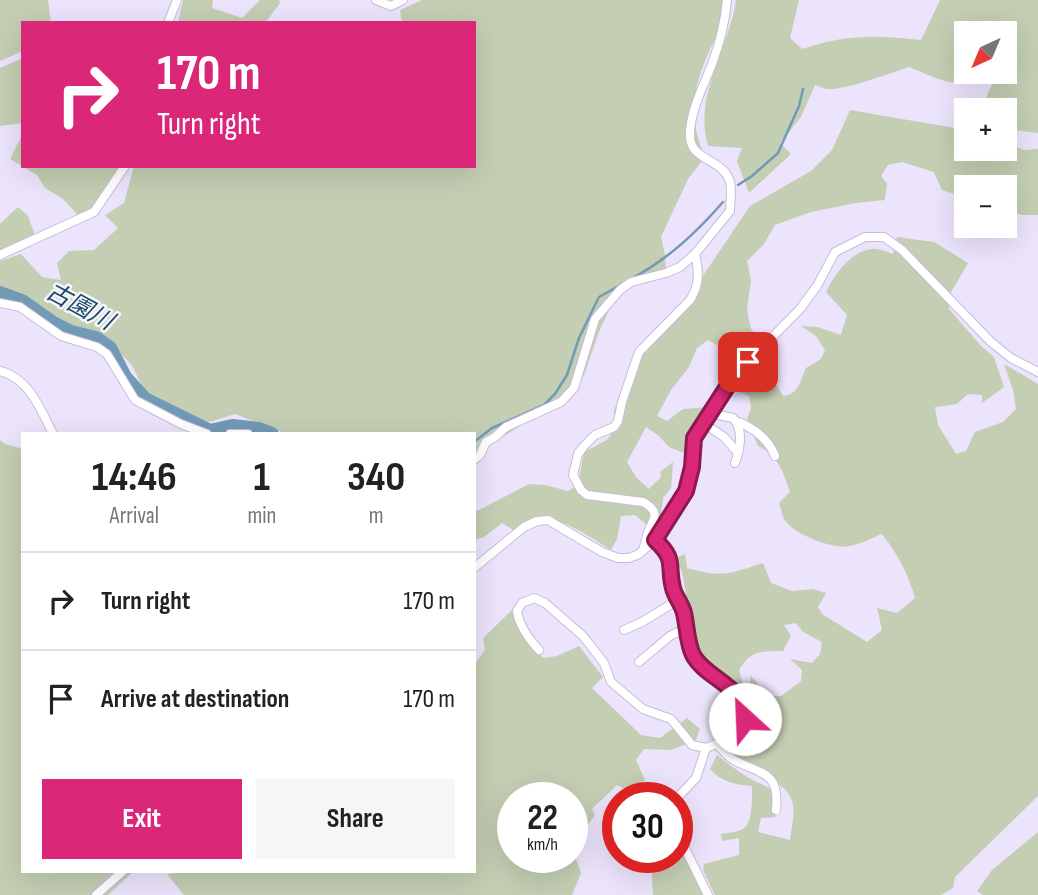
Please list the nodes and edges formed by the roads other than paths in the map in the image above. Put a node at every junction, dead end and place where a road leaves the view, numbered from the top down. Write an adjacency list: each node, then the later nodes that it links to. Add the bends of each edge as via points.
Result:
1 (177, 0): 5 (street)
2 (376, 0): 3 (street, via 391,6)
3 (403, 0)
4 (727, 0): 7 (street, via 724,27 690,138 694,150 718,164 730,179 730,211)
5 (169, 21)
6 (124, 168): 8 (street, via 94,212)
7 (695, 254): 19 (street, via 666,274 631,282 620,290 595,319 573,388 561,402 486,442); 22 (street, via 699,271 696,290 639,352 618,421 584,446 573,475 587,495 650,506 655,516)
8 (0, 255)
9 (0, 303): 16 (street, via 20,307 61,336 97,347 107,354 135,400)
10 (0, 371): 15 (street, via 26,386)
11 (1038, 372): 12 (street, via 991,342 902,250 884,237 865,237 835,252 800,309 734,376)
12 (712, 411): 13 (street); 14 (street)
13 (736, 421): 17 (street); 18 (street, via 761,435)
14 (703, 424): 17 (street); 21 (street, via 694,438 686,491)
15 (52, 432)
16 (202, 432)
17 (738, 453): 20 (street)
18 (775, 456)
19 (476, 458)
20 (735, 463)
21 (655, 540): 22 (street); 24 (street, via 672,566)
22 (643, 551): 23 (street, via 618,558 548,520 524,527)
23 (476, 566)
24 (678, 600): 25 (street); 26 (street)
25 (686, 628): 28 (street); 29 (street, via 696,660 727,685 746,710 745,719)
26 (624, 630)
27 (539, 650): 30 (street, via 517,616 519,606 534,598 583,636 604,663 611,682 643,709 671,719 692,745)
28 (639, 662)
29 (717, 744): 30 (street); 32 (street, via 731,758 761,770 773,783)
30 (706, 748): 31 (street)
31 (692, 782)
32 (776, 810)
33 (693, 865): 36 (street)
34 (121, 873): 35 (street)
35 (96, 895)
36 (708, 895)

